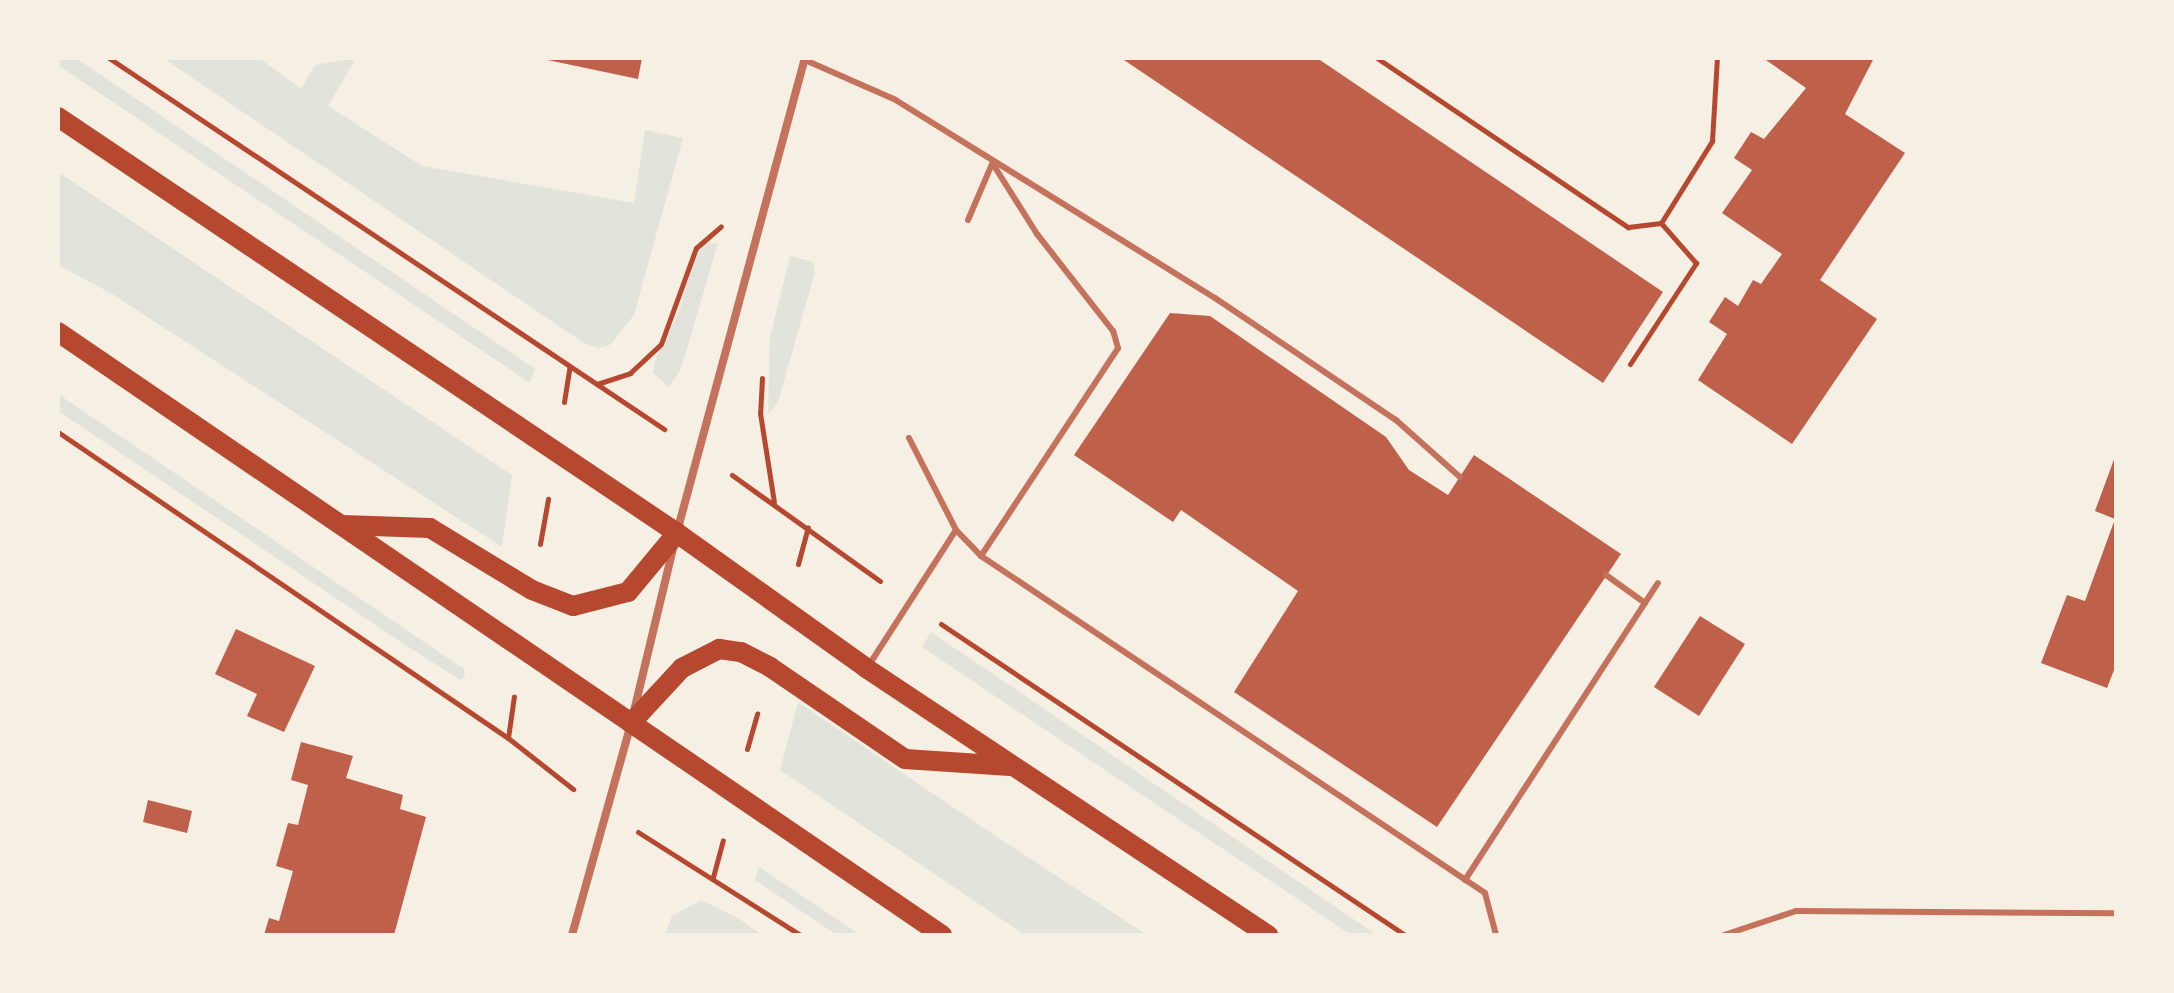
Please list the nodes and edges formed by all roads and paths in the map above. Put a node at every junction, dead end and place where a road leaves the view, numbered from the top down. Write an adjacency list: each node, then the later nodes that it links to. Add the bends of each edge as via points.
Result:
1 (109, 58): 12 (path)
2 (1377, 58): 8 (path, via 1628,227)
3 (1717, 58): 8 (path, via 1712,141)
4 (805, 59): 6 (lane, via 894,99); 26 (street)
5 (58, 117): 26 (main road)
6 (992, 164): 7 (lane); 19 (lane, via 1215,298 1396,420); 28 (lane, via 1037,234 1113,331 1118,348)
7 (968, 220)
8 (1661, 223): 11 (path, via 1696,263)
9 (724, 224): 14 (path, via 696,248 661,344 630,373)
10 (58, 332): 23 (main road)
11 (1630, 364)
12 (570, 366): 14 (path); 15 (path)
13 (763, 367): 22 (path, via 760,413)
14 (597, 384): 16 (path)
15 (564, 401)
16 (633, 408)
17 (58, 432): 37 (path)
18 (909, 438): 25 (lane)
19 (1460, 477)
20 (755, 490): 22 (path)
21 (547, 500): 27 (path)
22 (774, 503): 24 (path)
23 (343, 525): 26 (main road, via 430,528 532,590 573,606 628,592); 36 (main road)
24 (808, 527): 29 (path); 32 (path)
25 (956, 530): 28 (lane); 32 (lane)
26 (677, 533): 34 (main road); 36 (street)
27 (538, 555)
28 (981, 556): 43 (lane)
29 (799, 560)
30 (1606, 575): 33 (lane)
31 (1658, 583): 33 (lane)
32 (909, 602): 34 (lane); 49 (path)
33 (1645, 603): 43 (lane)
34 (866, 668): 38 (main road)
35 (515, 695): 37 (path)
36 (631, 723): 38 (main road, via 682,668 719,649 741,652 770,667 905,759); 45 (street); 47 (main road)
37 (508, 738): 39 (path)
38 (1011, 766): 48 (main road)
39 (570, 787)
40 (722, 842): 42 (path)
41 (661, 847): 42 (path)
42 (713, 877): 46 (path)
43 (1465, 880): 50 (lane, via 1485,893)
44 (2116, 913): 51 (lane, via 1796,911)
45 (572, 935)
46 (800, 935)
47 (942, 935)
48 (1268, 935)
49 (1405, 935)
50 (1496, 935)
51 (1724, 935)

